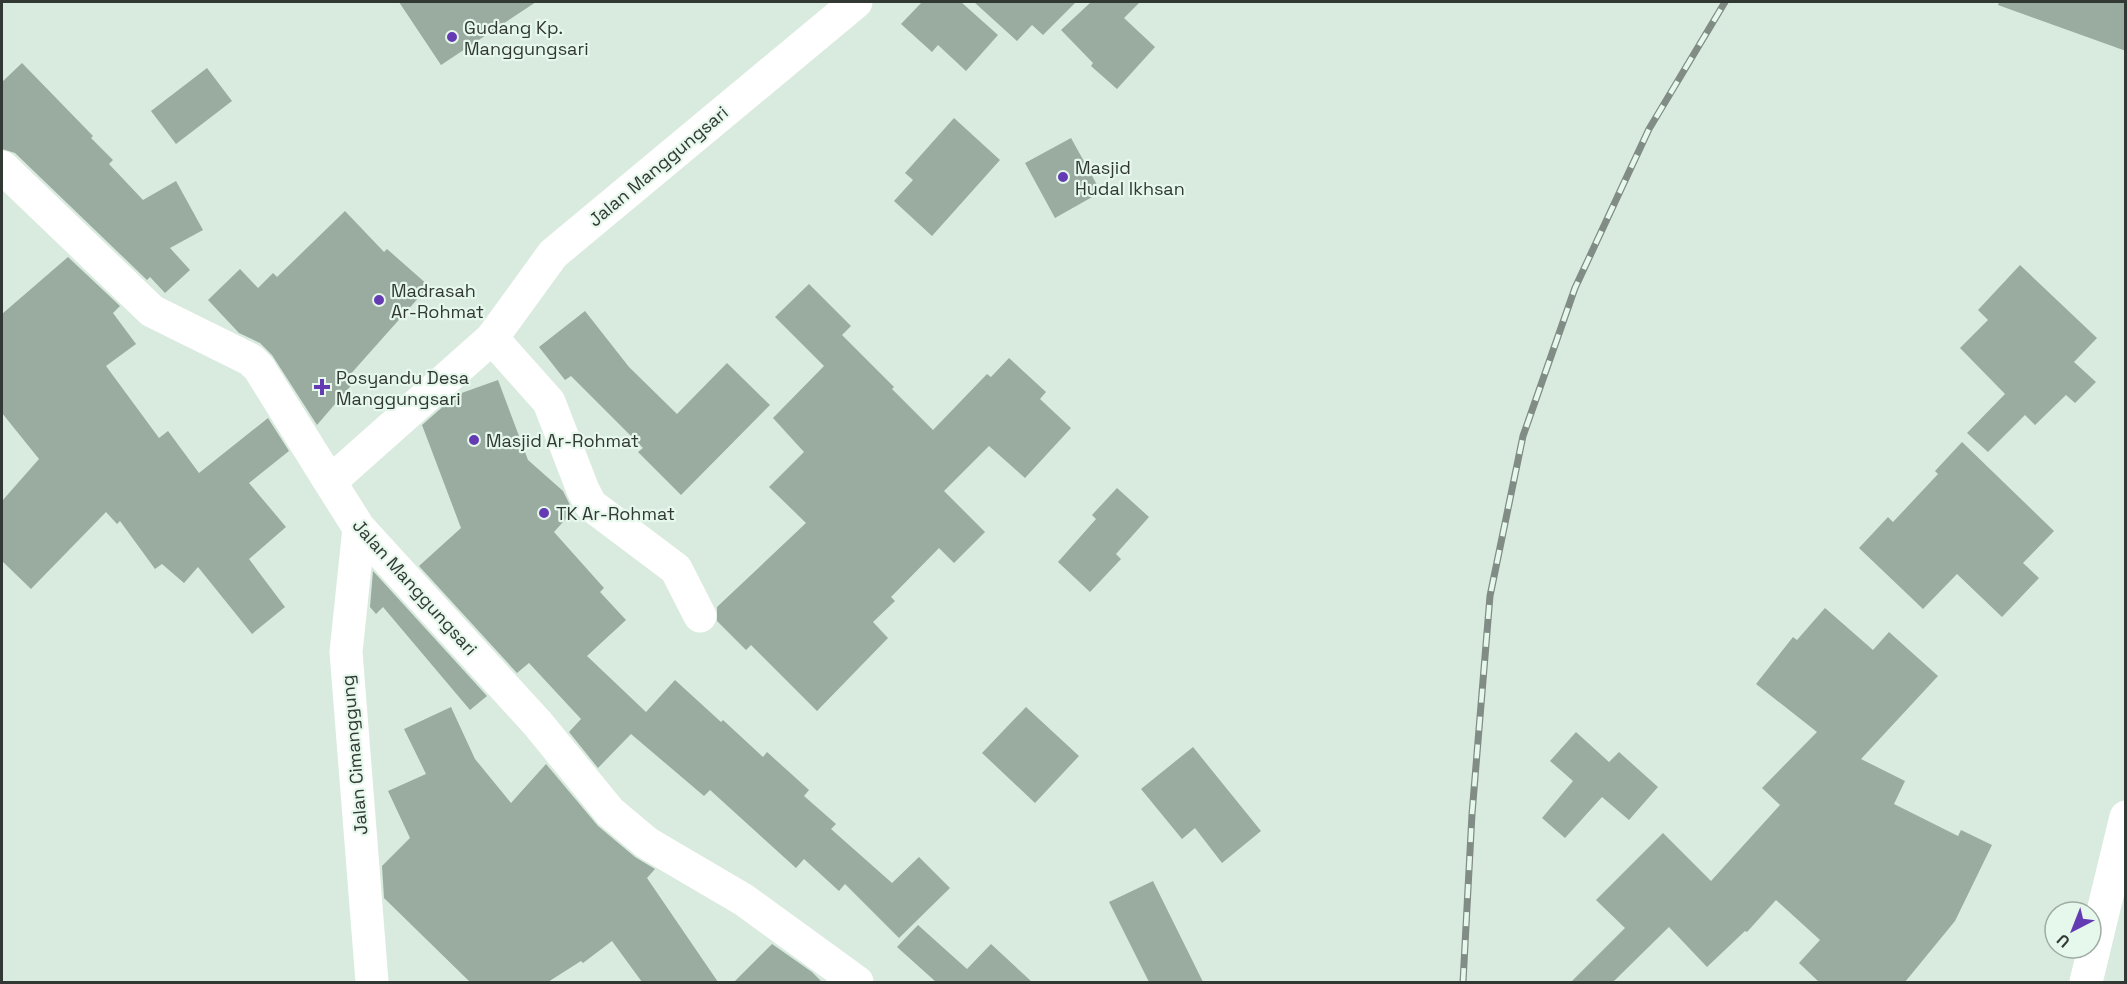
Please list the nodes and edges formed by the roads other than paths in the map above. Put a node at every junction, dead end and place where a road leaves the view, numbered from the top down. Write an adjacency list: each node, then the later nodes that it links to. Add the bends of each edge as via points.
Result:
1 (856, 2): 3 (main road, Jalan Manggungsari, via 553,254)
2 (2, 167): 4 (main road, via 152,311 251,360)
3 (492, 338): 4 (main road, Jalan Manggungsari); 6 (main road, via 549,402 591,505 676,569)
4 (330, 482): 5 (main road, Jalan Manggungsari)
5 (359, 528): 8 (main road, Jalan Cimanggung, via 346,652); 9 (main road, Jalan Manggungsari, via 538,724 610,812 647,843 744,900)
6 (700, 616)
7 (2126, 817): 10 (main road)
8 (372, 982)
9 (857, 982)
10 (2086, 982)

